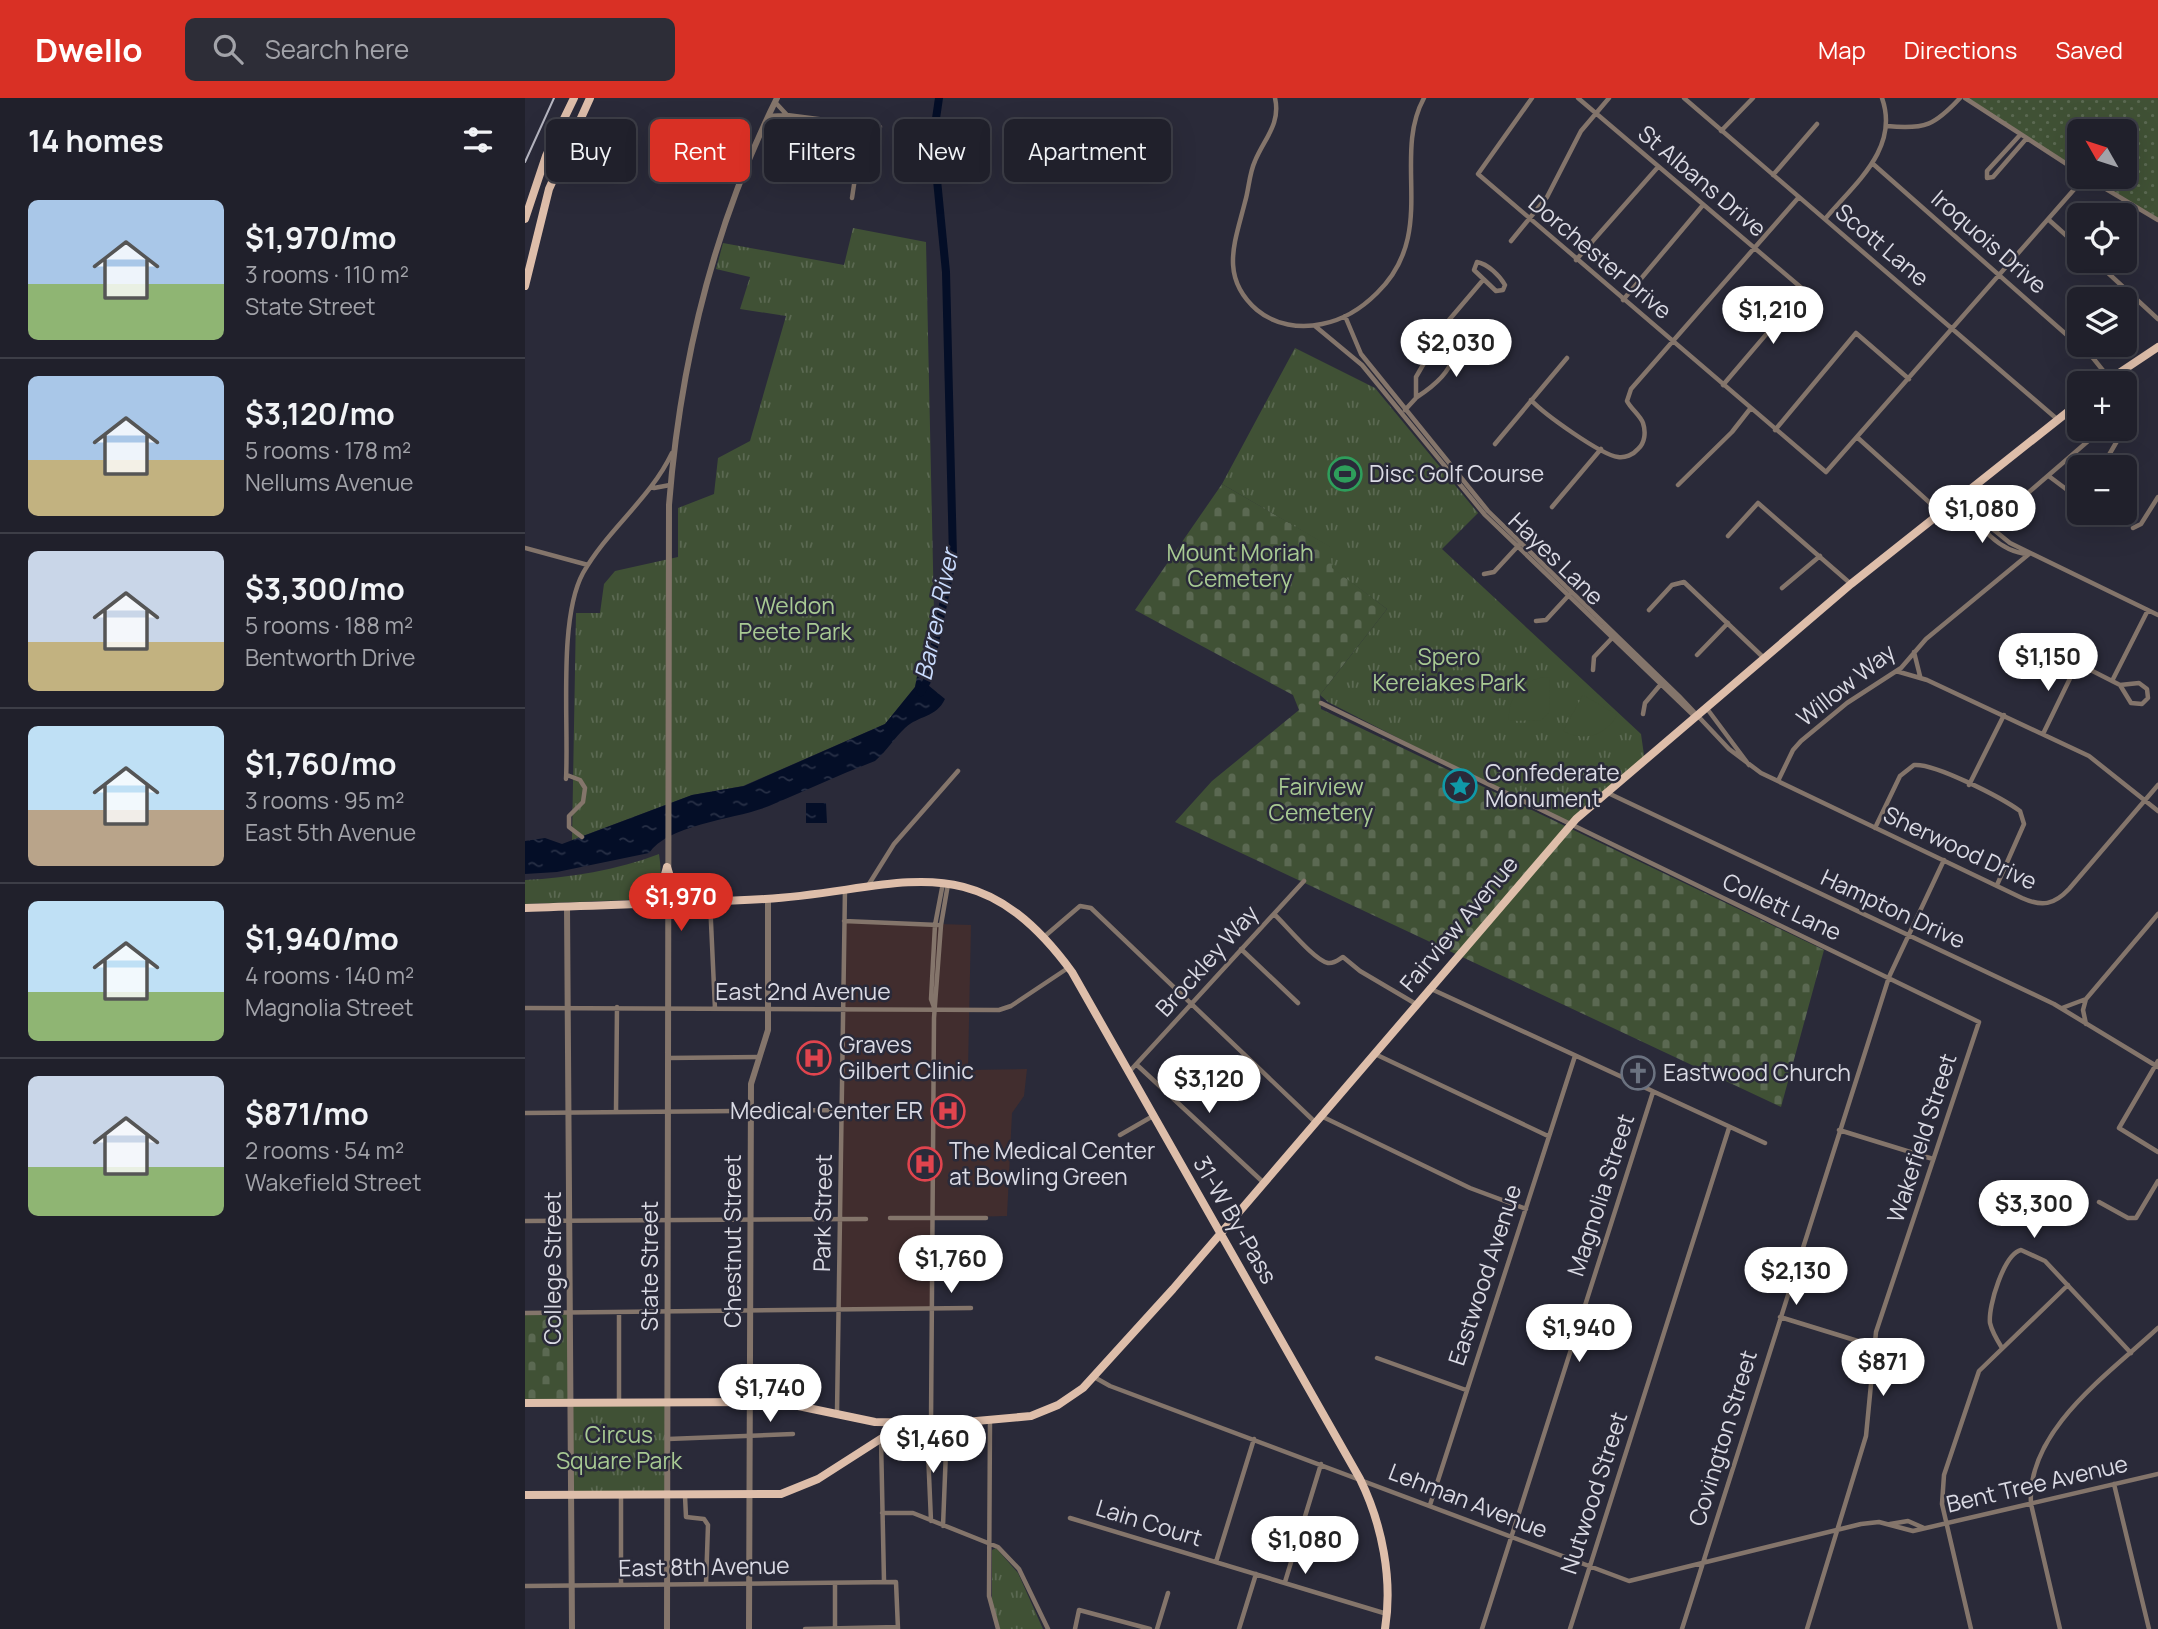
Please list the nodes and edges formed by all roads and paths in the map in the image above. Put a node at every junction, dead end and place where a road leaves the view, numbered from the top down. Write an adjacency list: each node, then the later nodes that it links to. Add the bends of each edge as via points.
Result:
1 (574, 98): 32 (main road, via 546,156)
2 (590, 98): 44 (main road, via 551,182)
3 (1275, 98): 48 (street, via 1275,125 1253,167 1233,240 1233,267 1241,290 1261,313 1282,323)
4 (1424, 98): 46 (street, via 1415,121 1411,219 1405,250 1384,286)
5 (1532, 98): 33 (street, Dorchester Drive, via 1478,174)
6 (1578, 98): 13 (street, St Albans Drive)
7 (1609, 98): 13 (street)
8 (1684, 98): 19 (street, Scott Lane)
9 (1753, 98): 19 (street)
10 (1882, 98): 18 (street)
11 (1962, 98): 18 (street, via 1935,122 1918,128); 20 (street)
12 (776, 100): 14 (street); 15 (street, State Street)
13 (1596, 114): 24 (street, St Albans Drive); 33 (street, via 1581,131 1547,197)
14 (787, 115): 15 (street); 16 (street)
15 (768, 116): 68 (street, State Street, via 733,199 707,281 690,348)
16 (815, 119)
17 (1817, 124): 25 (street)
18 (1887, 126): 22 (street, via 1882,148)
19 (1721, 131): 25 (street, Scott Lane)
20 (2020, 135): 21 (street); 21 (street, via 1987,171 1987,178 1993,177)
21 (2026, 139): 23 (street)
22 (1872, 163): 34 (street); 42 (street, Iroquois Drive)
23 (2067, 165)
24 (1658, 167): 31 (street, St Albans Drive); 40 (street)
25 (1773, 175): 29 (street, Scott Lane)
26 (854, 182): 30 (street)
27 (2075, 189): 35 (street)
28 (2105, 189): 36 (street)
29 (1799, 197): 34 (street, Scott Lane); 39 (street)
30 (852, 198)
31 (1703, 205): 39 (street, St Albans Drive); 45 (street)
32 (525, 219)
33 (1529, 219): 38 (street); 40 (street, Dorchester Drive)
34 (1825, 219): 49 (street, Scott Lane)
35 (2049, 220): 37 (street); 42 (street)
36 (2158, 220)
37 (2067, 236)
38 (1511, 241)
39 (1754, 248): 50 (street); 57 (street, St Albans Drive, via 1804,290)
40 (1576, 260): 45 (street, Dorchester Drive)
41 (2108, 273): 47 (street)
42 (2000, 275): 49 (street); 54 (street, Iroquois Drive, via 2093,358)
43 (1483, 280): 43 (street, via 1474,270 1477,262 1501,278 1505,288 1496,291); 58 (street, via 1452,317 1419,373 1414,383)
44 (525, 286)
45 (1623, 299): 50 (street, Dorchester Drive)
46 (1345, 316): 48 (street); 61 (street, Hayes Lane, via 1361,354)
47 (2158, 320)
48 (1314, 326): 61 (street, Hayes Lane, via 1359,361)
49 (1953, 329): 56 (street); 63 (street, Scott Lane)
50 (1673, 341): 57 (street, Dorchester Drive); 69 (street, via 1628,395 1629,405 1644,426 1642,444 1624,457)
51 (2158, 346): 55 (main road)
52 (1450, 351): 58 (street, via 1451,365)
53 (1567, 358): 59 (street)
54 (2101, 371)
55 (2122, 371)
56 (1909, 379): 64 (street, via 1856,333); 65 (street)
57 (1723, 385): 60 (street, Dorchester Drive)
58 (1416, 398): 61 (street)
59 (1531, 400): 67 (street); 69 (street, via 1545,415)
60 (1750, 409): 64 (street, Dorchester Drive); 72 (street)
61 (1404, 411): 82 (street, Hayes Lane, via 1481,511)
62 (2067, 412): 63 (main road, Fairview Avenue)
63 (2057, 420): 75 (main road, Fairview Avenue)
64 (1775, 430): 65 (street, Dorchester Drive, via 1829,471)
65 (1858, 438): 78 (street)
66 (2089, 441): 70 (street)
67 (1495, 444)
68 (675, 446): 71 (street, State Street); 74 (street)
69 (1601, 449): 77 (street)
70 (2050, 477): 73 (street); 79 (street)
71 (670, 485): 74 (street); 126 (street, State Street)
72 (1678, 485)
73 (2067, 490)
74 (650, 491): 86 (street)
75 (1961, 496): 78 (main road, Fairview Avenue); 79 (street)
76 (2158, 497): 80 (street, via 2141,524)
77 (1552, 508)
78 (1940, 512): 88 (main road, Fairview Avenue)
79 (1987, 528): 84 (street, via 2005,547)
80 (2133, 528)
81 (1728, 536): 85 (street, via 1758,503)
82 (1519, 545): 87 (street, via 1494,572); 90 (street, Hayes Lane)
83 (525, 548): 86 (street)
84 (2029, 554): 92 (street); 97 (street, Willow Way)
85 (1820, 556): 88 (street); 89 (street)
86 (588, 565): 124 (street, via 569,611 566,777 579,780 585,788 583,803 569,816 569,827)
87 (1484, 574)
88 (1851, 584): 100 (main road, Fairview Avenue)
89 (1782, 588)
90 (1571, 594): 94 (street, via 1546,620); 96 (street, Hayes Lane)
91 (1649, 610): 95 (street, via 1672,585 1683,582)
92 (2147, 610): 93 (street); 105 (street)
93 (2158, 615)
94 (1536, 621)
95 (1728, 623): 99 (street); 100 (street)
96 (1614, 636): 102 (street, via 1594,657); 106 (street, Hayes Lane)
97 (1914, 652): 103 (street, Willow Way); 104 (street, Willow Way)
98 (2059, 654): 98 (street, via 2047,637 2038,636 2031,643 2032,654 2039,659); 101 (street)
99 (1697, 655)
100 (1765, 659): 109 (main road, Fairview Avenue)
101 (2077, 664): 105 (street); 113 (street)
102 (1593, 670)
103 (1896, 671): 104 (street); 116 (street, Willow Way, via 1801,741)
104 (1920, 677): 111 (street)
105 (2112, 681): 107 (street)
106 (1663, 683): 110 (street, via 1645,703); 112 (street, Hayes Lane)
107 (2120, 685): 107 (street, via 2131,703 2142,704 2148,698 2142,684)
108 (1321, 703): 122 (street, Collett Lane)
109 (1707, 709): 112 (main road, Fairview Avenue); 114 (street, Sherwood Drive)
110 (1643, 714)
111 (2004, 715): 113 (street); 117 (street)
112 (1698, 717): 114 (street, Sherwood Drive); 119 (main road, Fairview Avenue)
113 (2043, 734): 120 (street, via 2103,764)
114 (1749, 765): 116 (street, Sherwood Drive)
115 (958, 771): 129 (street, via 894,844)
116 (1777, 781): 123 (street, Sherwood Drive)
117 (1969, 785): 123 (street, via 1923,765 1910,766 1900,776); 130 (street, via 2016,808 2023,818 2022,832)
118 (2158, 785): 120 (street, Sherwood Drive)
119 (1607, 793): 122 (main road, Fairview Avenue); 144 (street, Hampton Drive)
120 (2145, 800): 121 (street); 130 (street, Sherwood Drive, via 2055,902 2044,905)
121 (2158, 811)
122 (1570, 825): 147 (street, Collett Lane); 148 (main road, Fairview Avenue)
123 (1875, 828): 125 (street, Sherwood Drive)
124 (582, 837)
125 (1944, 860): 130 (street, Sherwood Drive); 144 (street, Covington Street)
126 (667, 865): 134 (main road, via 677,892); 135 (street, State Street); 136 (main road, via 657,893)
127 (1304, 881): 139 (street, Brockley Way)
128 (945, 883): 129 (main road, 31-W By-Pass); 142 (street); 143 (main road, 31-W By-Pass, via 1002,904)
129 (869, 884): 131 (main road, 31-W By-Pass)
130 (1997, 885)
131 (845, 888): 132 (main road, 31-W By-Pass); 141 (street, Park Street)
132 (768, 899): 133 (main road, 31-W By-Pass); 159 (street, Chestnut Street)
133 (710, 901): 134 (main road, 31-W By-Pass); 158 (street)
134 (700, 902): 135 (main road, 31-W By-Pass)
135 (668, 903): 136 (main road, 31-W By-Pass); 156 (street, State Street)
136 (631, 904): 137 (main road, 31-W By-Pass)
137 (567, 906): 138 (main road, 31-W By-Pass); 153 (street, College Street)
138 (525, 908)
139 (1274, 914): 145 (street, Brockley Way); 152 (street, via 1314,955 1327,963 1347,958 1360,971)
140 (2158, 914): 149 (street)
141 (844, 921): 142 (street); 160 (street, Park Street)
142 (938, 925): 161 (street, via 931,999)
143 (1045, 936): 146 (main road, 31-W By-Pass); 151 (street, via 1080,906 1088,906)
144 (1908, 936): 147 (street, Covington Street); 157 (street, Hampton Drive)
145 (1241, 949): 150 (street); 151 (street, Brockley Way)
146 (1069, 968): 161 (street, East 2nd Avenue, via 1007,1008); 170 (main road, 31-W By-Pass)
147 (1889, 977): 162 (street, Collett Lane); 181 (street, Covington Street)
148 (1429, 988): 152 (main road, Fairview Avenue); 165 (street)
149 (2086, 999): 157 (street); 163 (street)
150 (1298, 1003)
151 (1192, 1004): 168 (street, Brockley Way); 179 (street)
152 (1416, 1004): 164 (main road, Fairview Avenue)
153 (568, 1007): 154 (street, East 2nd Avenue); 155 (street, East 2nd Avenue); 177 (street, College Street)
154 (617, 1007): 156 (street, East 2nd Avenue); 174 (street)
155 (525, 1008)
156 (668, 1008): 158 (street, East 2nd Avenue); 166 (street, State Street)
157 (2062, 1008): 163 (street, Hampton Drive)
158 (715, 1009): 159 (street, East 2nd Avenue)
159 (769, 1009): 160 (street, East 2nd Avenue); 167 (street, Chestnut Street, via 767,1041)
160 (843, 1009): 161 (street, East 2nd Avenue); 172 (street, Park Street)
161 (935, 1010): 191 (street)
162 (1979, 1022): 186 (street, Wakefield Street)
163 (2086, 1025): 169 (street, Hampton Drive)
164 (1374, 1053): 179 (main road, Fairview Avenue); 183 (street)
165 (1575, 1056): 171 (street); 183 (street, Eastwood Avenue)
166 (668, 1058): 167 (street); 175 (street, State Street)
167 (759, 1058): 173 (street, Chestnut Street, via 752,1076)
168 (1137, 1065): 170 (street, Brockley Way); 188 (street)
169 (2157, 1065): 185 (street, via 2119,1129)
170 (1129, 1072): 178 (main road, 31-W By-Pass)
171 (1653, 1092): 180 (street); 252 (street, Magnolia Street)
172 (842, 1110): 173 (street); 195 (street, Park Street)
173 (751, 1111): 175 (street); 194 (street, Chestnut Street)
174 (616, 1112): 175 (street); 177 (street)
175 (668, 1112): 193 (street, State Street)
176 (525, 1113): 177 (street)
177 (570, 1113): 198 (street, College Street)
178 (1154, 1115): 182 (street); 200 (main road, 31-W By-Pass)
179 (1318, 1119): 188 (main road, Fairview Avenue); 190 (street)
180 (1729, 1128): 184 (street); 256 (street, Nutwood Street)
181 (1839, 1130): 186 (street); 210 (street, Covington Street)
182 (1120, 1135)
183 (1548, 1136): 190 (street, Eastwood Avenue)
184 (1765, 1143)
185 (2158, 1152)
186 (1934, 1159): 212 (street, Wakefield Street)
187 (2158, 1181): 189 (street, via 2133,1219)
188 (1264, 1183): 200 (main road, Fairview Avenue)
189 (2099, 1202)
190 (1526, 1209): 217 (street, Eastwood Avenue)
191 (931, 1218): 192 (street); 197 (street); 202 (street)
192 (986, 1218)
193 (667, 1219): 194 (street); 198 (street); 206 (street, State Street)
194 (751, 1219): 195 (street); 204 (street, Chestnut Street)
195 (841, 1219): 196 (street); 205 (street, Park Street)
196 (866, 1219)
197 (890, 1219)
198 (571, 1220): 199 (street); 208 (street, College Street)
199 (525, 1221)
200 (1220, 1234): 216 (main road, Fairview Avenue); 234 (main road, 31-W By-Pass)
201 (2068, 1285): 213 (street); 213 (street, via 2036,1254 2013,1253 1990,1312 1991,1328); 214 (street)
202 (931, 1308): 203 (street); 205 (street); 226 (street)
203 (971, 1308)
204 (749, 1310): 205 (street); 206 (street); 218 (street, Chestnut Street)
205 (838, 1310): 223 (street, Park Street)
206 (667, 1312): 209 (street); 220 (street, State Street)
207 (525, 1313): 208 (street)
208 (571, 1313): 209 (street); 222 (street, College Street)
209 (619, 1313): 219 (street)
210 (1780, 1317): 212 (street); 255 (street, Covington Street)
211 (2158, 1328): 214 (street)
212 (1874, 1346): 251 (street, Wakefield Street, via 1866,1436)
213 (2001, 1348): 248 (street, via 1976,1377 1944,1475 1941,1497)
214 (2131, 1353): 243 (street, via 2050,1433 2032,1486)
215 (1377, 1358): 217 (street)
216 (1094, 1377): 224 (main road, Fairview Avenue, via 1069,1398 1040,1413); 231 (street, Lehman Avenue)
217 (1466, 1390): 242 (street, Eastwood Avenue)
218 (749, 1401): 220 (main road); 223 (main road, via 791,1403); 228 (street, Chestnut Street)
219 (619, 1402): 220 (main road); 222 (main road)
220 (667, 1402): 230 (street, State Street)
221 (525, 1403): 222 (main road)
222 (571, 1403): 241 (street, College Street)
223 (837, 1413): 226 (main road)
224 (990, 1420): 225 (main road, Fairview Avenue); 253 (street)
225 (950, 1424): 226 (main road, Fairview Avenue); 249 (street)
226 (929, 1426): 229 (main road, Fairview Avenue); 246 (street)
227 (793, 1434): 228 (street)
228 (750, 1437): 230 (street); 239 (street, Chestnut Street)
229 (881, 1438): 239 (main road, via 803,1486 775,1495); 244 (street)
230 (667, 1439): 237 (street, State Street)
231 (1254, 1439): 232 (street, Lehman Avenue); 254 (street)
232 (1321, 1464): 234 (street, Lehman Avenue); 260 (street)
233 (2158, 1474): 235 (street, Bent Tree Avenue)
234 (1360, 1479): 242 (street, Lehman Avenue); 268 (main road, 31-W By-Pass, via 1382,1545)
235 (2114, 1484): 243 (street, Bent Tree Avenue); 288 (street)
236 (621, 1494): 237 (main road); 241 (main road); 264 (street)
237 (667, 1494): 238 (main road); 261 (street, State Street)
238 (685, 1494): 239 (main road); 262 (street, via 685,1517 707,1521)
239 (749, 1494): 263 (street, Chestnut Street)
240 (525, 1495): 241 (main road)
241 (572, 1495): 266 (street, College Street)
242 (1430, 1504): 252 (street, Lehman Avenue)
243 (2031, 1504): 248 (street, Bent Tree Avenue); 287 (street)
244 (882, 1513): 246 (street, via 913,1513); 258 (street)
245 (1070, 1518): 254 (street, Lain Court)
246 (930, 1521): 249 (street)
247 (1889, 1524): 250 (street, Bent Tree Avenue, via 1907,1531); 250 (street, Bent Tree Avenue, via 1912,1521); 251 (street, Bent Tree Avenue, via 1867,1523)
248 (1946, 1524): 250 (street, Bent Tree Avenue); 286 (street)
249 (943, 1527): 253 (street)
250 (1924, 1528)
251 (1837, 1530): 255 (street, Lehman Avenue); 285 (street, Wakefield Street)
252 (1511, 1536): 256 (street, Lehman Avenue); 282 (street, Magnolia Street)
253 (990, 1542): 275 (street, via 989,1596); 276 (street, via 1019,1569)
254 (1216, 1562): 257 (street, Lain Court)
255 (1703, 1562): 256 (street, Lehman Avenue, via 1629,1581); 284 (street, Covington Street)
256 (1589, 1566): 283 (street, Nutwood Street)
257 (1256, 1574): 260 (street, Lain Court); 280 (street)
258 (884, 1581): 259 (street, East 8th Avenue); 269 (street, via 897,1583)
259 (835, 1583): 263 (street, East 8th Avenue); 274 (street)
260 (1285, 1583): 268 (street, Lain Court)
261 (667, 1584): 262 (street, East 8th Avenue); 264 (street, East 8th Avenue); 271 (street, State Street)
262 (706, 1584): 263 (street, East 8th Avenue)
263 (749, 1584): 272 (street, Chestnut Street)
264 (621, 1585): 266 (street, East 8th Avenue)
265 (525, 1586): 266 (street, East 8th Avenue)
266 (572, 1586): 270 (street, College Street)
267 (1168, 1593): 279 (street)
268 (1387, 1614): 281 (main road, 31-W By-Pass)
269 (898, 1628): 274 (street)
270 (572, 1629)
271 (667, 1629)
272 (749, 1629)
273 (804, 1629): 274 (street)
274 (835, 1629)
275 (998, 1629)
276 (1048, 1629)
277 (1075, 1629): 278 (street, via 1078,1611)
278 (1150, 1629)
279 (1157, 1629)
280 (1239, 1629)
281 (1385, 1629)
282 (1482, 1629)
283 (1570, 1629)
284 (1682, 1629)
285 (1807, 1629)
286 (1971, 1629)
287 (2060, 1629)
288 (2149, 1629)

